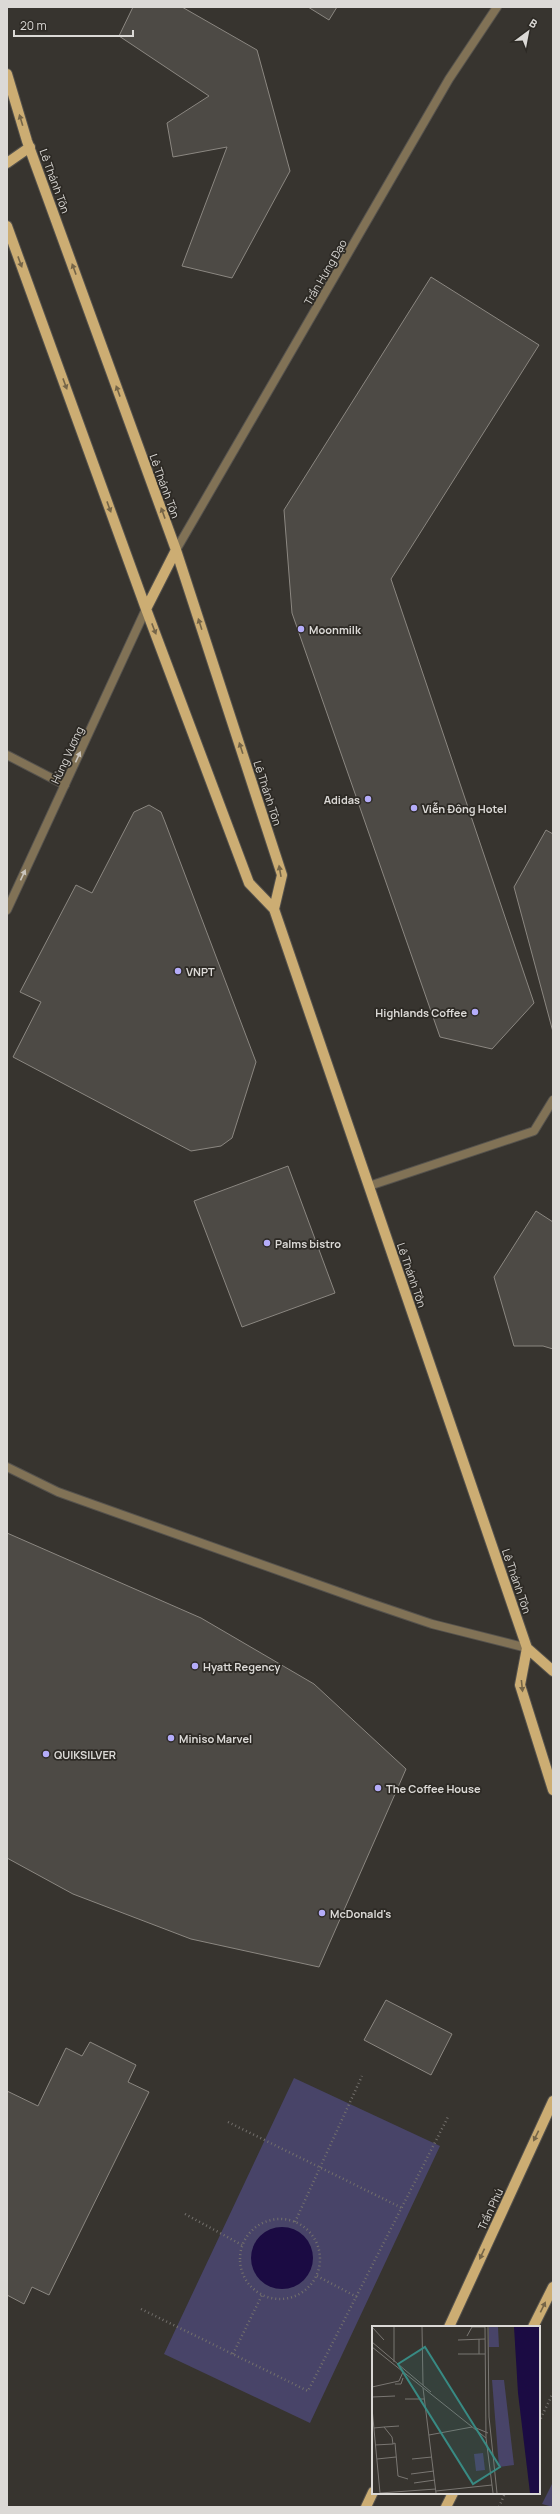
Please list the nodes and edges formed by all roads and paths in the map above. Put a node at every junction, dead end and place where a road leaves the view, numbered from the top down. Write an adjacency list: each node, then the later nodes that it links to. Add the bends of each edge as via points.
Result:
1 (497, 7): 6 (street, Trần Hưng Đạo, via 450,79)
2 (7, 74): 3 (main road, Lê Thánh Tôn, one-way to 2)
3 (30, 147): 4 (main road); 6 (main road, Lê Thánh Tôn, one-way to 3)
4 (7, 163)
5 (7, 226): 7 (main road, Lê Thánh Tôn, one-way to 7)
6 (176, 550): 7 (main road); 10 (main road, Lê Thánh Tôn, one-way to 6, via 282,875)
7 (146, 609): 9 (street, Hùng Vương, one-way to 7); 10 (main road, Lê Thánh Tôn, one-way to 10, via 249,883)
8 (7, 755): 9 (street)
9 (65, 785): 11 (street, Hùng Vương, one-way to 9)
10 (274, 909): 13 (main road, Lê Thánh Tôn)
11 (7, 910)
12 (553, 1100): 13 (street, via 534,1131)
13 (369, 1186): 15 (main road, Lê Thánh Tôn)
14 (7, 1467): 15 (street, via 58,1492 352,1597 432,1624)
15 (527, 1648): 16 (main road, Lê Thánh Tôn); 17 (main road, Lê Thánh Tôn, one-way to 17, via 520,1685)
16 (553, 1671)
17 (553, 1790)
18 (362, 2076): 22 (path)
19 (553, 2101): 32 (main road, Trần Phú, one-way to 32)
20 (449, 2115): 23 (path)
21 (228, 2122): 22 (path)
22 (321, 2167): 23 (path); 25 (path)
23 (402, 2208): 30 (path)
24 (186, 2214): 26 (path)
25 (295, 2222): 26 (path, via 282,2219 266,2221 254,2228); 27 (path, via 307,2228 316,2242 320,2254)
26 (242, 2245): 29 (path, via 240,2258 243,2274 251,2286)
27 (317, 2276): 29 (path, via 309,2288 295,2297 282,2299); 30 (path)
28 (553, 2287): 33 (main road, one-way to 28)
29 (262, 2295): 34 (path)
30 (356, 2296): 34 (path, via 308,2391)
31 (141, 2309): 34 (path)
32 (449, 2326)
33 (534, 2326)
34 (233, 2354)
35 (553, 2393): 36 (path)
36 (540, 2420)
37 (372, 2494): 40 (main road)
38 (452, 2494): 41 (main road)
39 (505, 2494): 42 (path)
40 (366, 2507)
41 (446, 2507)
42 (499, 2507)

